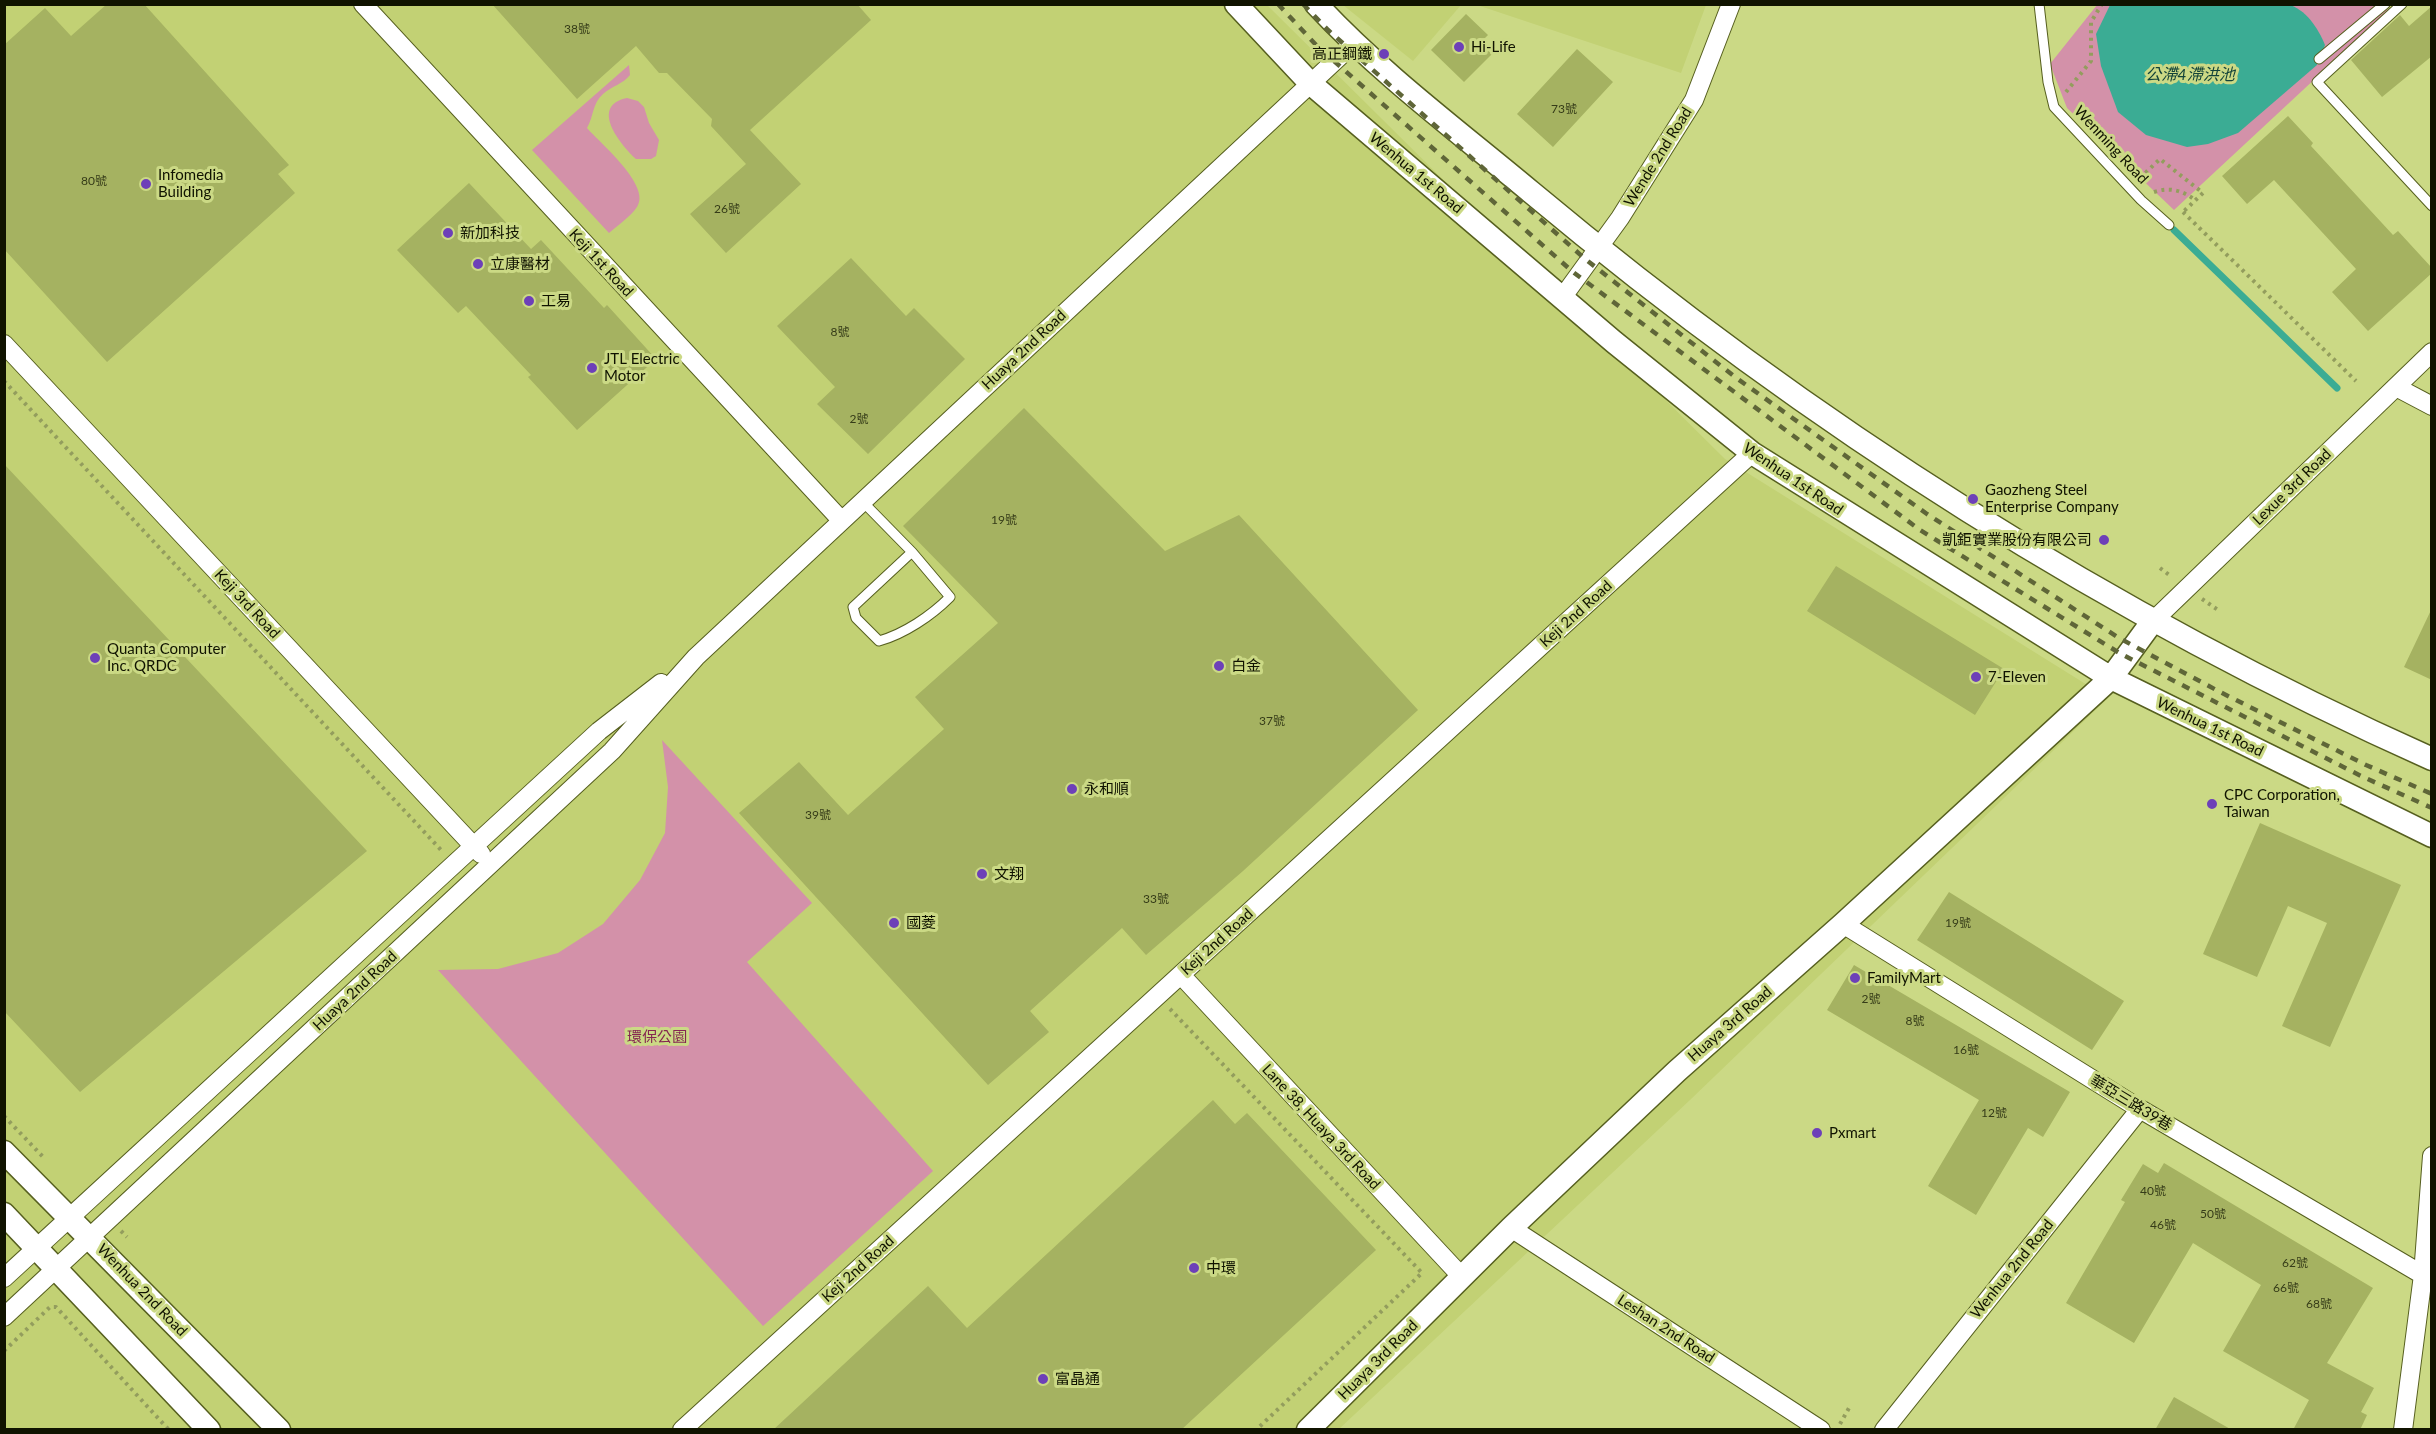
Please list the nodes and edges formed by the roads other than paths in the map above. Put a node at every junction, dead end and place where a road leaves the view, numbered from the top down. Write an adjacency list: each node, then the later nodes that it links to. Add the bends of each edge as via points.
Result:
1 (363, 4): 21 (street, Keji 1st Road)
2 (1236, 4): 10 (street, Wenhua 1st Road)
3 (1316, 4): 8 (street)
4 (1731, 4): 13 (street, Wende 2nd Road, via 1694,100)
5 (2039, 4): 12 (lane, Wenming Road, via 2054,107)
6 (2385, 4): 9 (lane)
7 (2402, 4): 11 (lane, via 2317,82)
8 (1353, 44): 10 (street, Huaya 2nd Road); 13 (street)
9 (2319, 59)
10 (1310, 83): 14 (street, Wenhua 1st Road); 20 (street, Huaya 2nd Road)
11 (2432, 206)
12 (2169, 225)
13 (1598, 248): 14 (street, Wende 2nd Road); 23 (street, via 1752,366 1868,448)
14 (1562, 298): 19 (street, Wenhua 1st Road)
15 (4, 344): 28 (street, Keji 3rd Road)
16 (2432, 352): 17 (street, Lexue 3rd Road)
17 (2396, 387): 18 (street); 23 (street, Lexue 3rd Road)
18 (2432, 406)
19 (1752, 453): 25 (street, Wenhua 1st Road); 31 (street, Keji 2nd Road)
20 (862, 501): 21 (street, Huaya 2nd Road); 22 (lane)
21 (840, 520): 24 (street, Huaya 2nd Road)
22 (912, 552): 22 (lane, via 950,597 938,609 879,641 856,618 853,607)
23 (2152, 622): 25 (street, Huaya 3rd Road); 26 (street)
24 (696, 657): 28 (street, Huaya 2nd Road, via 598,731); 29 (street, Huaya 2nd Road, via 612,751)
25 (2111, 678): 27 (street, Wenhua 1st Road); 30 (street, Huaya 3rd Road)
26 (2432, 759)
27 (2432, 836)
28 (474, 846): 29 (street, Keji 3rd Road); 36 (street, Huaya 2nd Road)
29 (489, 863): 38 (street, Huaya 2nd Road)
30 (1843, 924): 32 (street, 華亞三路39巷); 37 (street, Huaya 3rd Road, via 1677,1071)
31 (1181, 975): 42 (street, Lane 38, Huaya 3rd Road); 47 (street, Keji 2nd Road)
32 (2140, 1109): 41 (street, 華亞三路39巷); 50 (street, Wenhua 2nd Road)
33 (4, 1152): 36 (street, Wenhua 2nd Road)
34 (2432, 1156): 41 (street)
35 (4, 1214): 39 (street)
36 (70, 1217): 38 (street, Wenhua 2nd Road); 39 (street, Huaya 2nd Road)
37 (1511, 1228): 42 (street, Huaya 3rd Road); 49 (street, Leshan 2nd Road)
38 (91, 1238): 40 (street, Huaya 2nd Road); 46 (street, Wenhua 2nd Road)
39 (37, 1247): 40 (street); 43 (street, Huaya 2nd Road)
40 (57, 1268): 44 (street, Huaya 2nd Road); 45 (street)
41 (2423, 1275): 51 (street)
42 (1462, 1277): 48 (street, Huaya 3rd Road)
43 (4, 1278)
44 (4, 1317)
45 (209, 1430)
46 (279, 1430)
47 (681, 1430)
48 (1308, 1430)
49 (1821, 1430)
50 (1884, 1430)
51 (2403, 1430)

